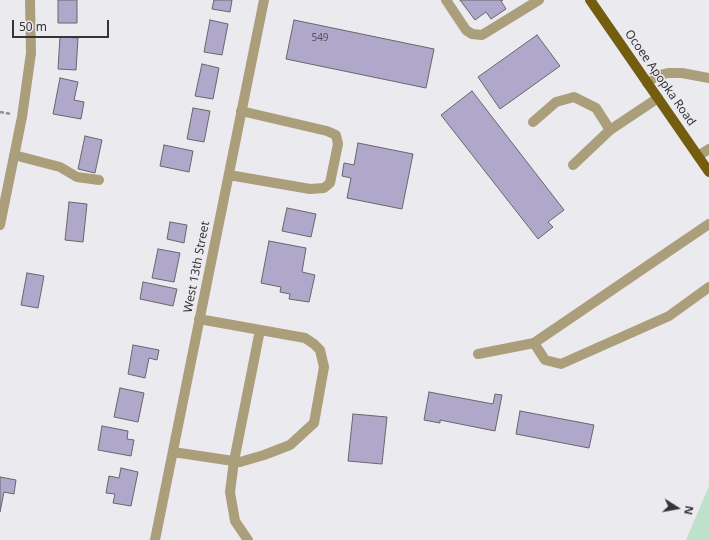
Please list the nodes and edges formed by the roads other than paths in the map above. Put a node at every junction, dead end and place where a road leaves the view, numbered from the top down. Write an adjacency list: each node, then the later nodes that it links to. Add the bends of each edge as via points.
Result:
1 (30, 0): 13 (street, via 31,53)
2 (264, 0): 9 (street, West 13th Street)
3 (446, 0): 4 (street, via 466,30 472,34 482,35)
4 (539, 0)
5 (590, 0): 7 (main road, Ocoee Apopka Road)
6 (709, 78): 7 (street, via 668,73 656,76)
7 (647, 83): 8 (main road, Ocoee Apopka Road)
8 (658, 98): 11 (street); 14 (main road, Ocoee Apopka Road)
9 (241, 111): 17 (street, West 13th Street); 17 (street, via 327,131 336,135 338,144 330,183 324,188 310,189)
10 (533, 122): 11 (street, via 556,102 574,97 596,108)
11 (610, 130): 15 (street)
12 (709, 149): 14 (street)
13 (14, 155): 18 (street, via 60,167 77,177); 20 (street)
14 (698, 156): 16 (main road, Ocoee Apopka Road)
15 (573, 164)
16 (709, 172)
17 (229, 175): 22 (street, West 13th Street)
18 (99, 180)
19 (709, 224): 24 (street)
20 (0, 225)
21 (709, 286): 24 (street, via 670,316 561,364 545,360)
22 (199, 319): 23 (street); 26 (street, West 13th Street)
23 (260, 330): 27 (street); 27 (street, via 306,338 320,350 324,367 314,423 290,445 240,462)
24 (534, 342): 25 (street)
25 (478, 354)
26 (173, 452): 27 (street); 28 (street, West 13th Street)
27 (234, 461): 29 (street, via 230,492 234,521)
28 (155, 540)
29 (248, 540)

